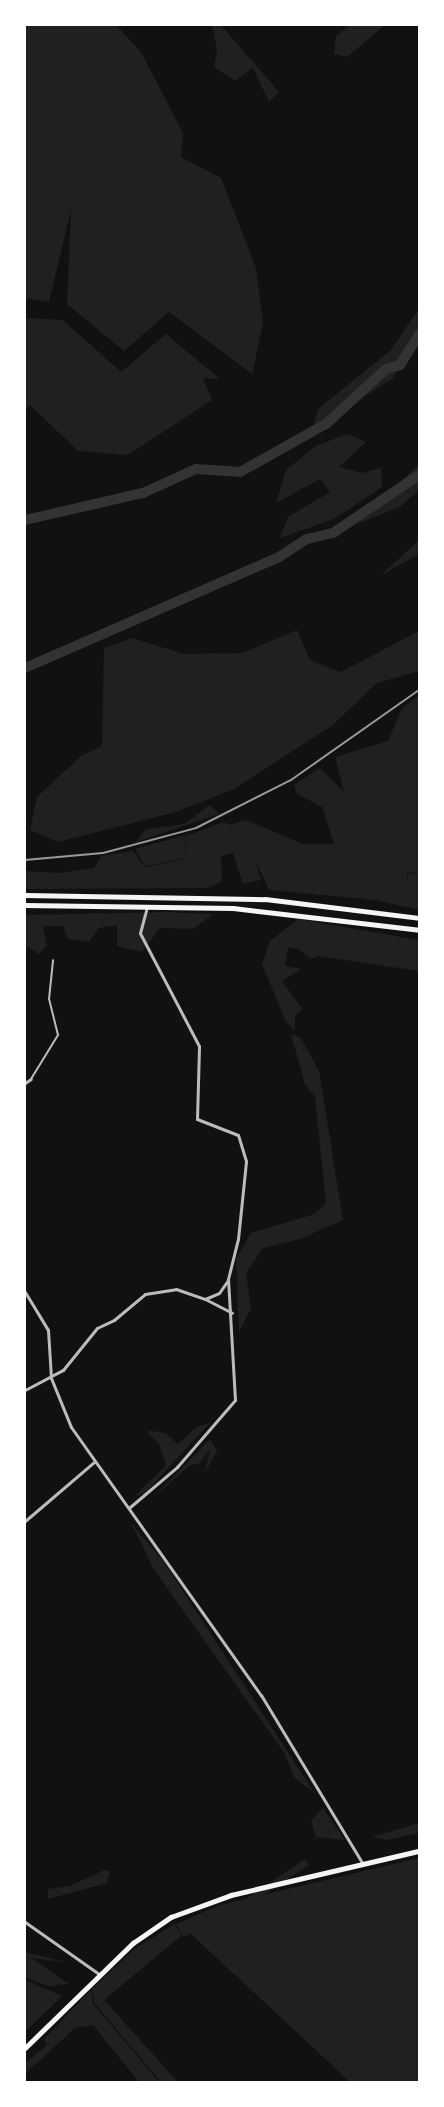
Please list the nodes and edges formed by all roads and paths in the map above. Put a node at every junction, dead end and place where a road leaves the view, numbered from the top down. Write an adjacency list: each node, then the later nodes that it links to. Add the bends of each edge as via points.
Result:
1 (25, 894): 4 (main road, via 258,898)
2 (25, 905): 3 (main road)
3 (148, 905): 5 (main road, via 279,911); 9 (street, via 140,933 199,1046 197,1119 238,1136 246,1153 238,1239)
4 (419, 918)
5 (419, 930)
6 (54, 960): 7 (lane, via 48,999 58,1035)
7 (31, 1079): 8 (street)
8 (25, 1083)
9 (228, 1279): 11 (street, via 219,1293); 12 (street)
10 (25, 1292): 13 (street, via 48,1330)
11 (205, 1299): 12 (street, via 222,1304); 13 (street, via 176,1290 145,1294 114,1320 97,1328 76,1358)
12 (232, 1314): 16 (street, via 238,1382 232,1406 177,1467)
13 (51, 1378): 14 (street); 15 (street, via 60,1407)
14 (25, 1390)
15 (94, 1462): 16 (street); 17 (street)
16 (130, 1507): 19 (street, via 261,1695)
17 (25, 1521)
18 (419, 1851): 19 (main road)
19 (364, 1864): 21 (main road, via 188,1908 152,1929)
20 (25, 1922): 21 (street)
21 (99, 1974): 22 (main road)
22 (25, 2048)

